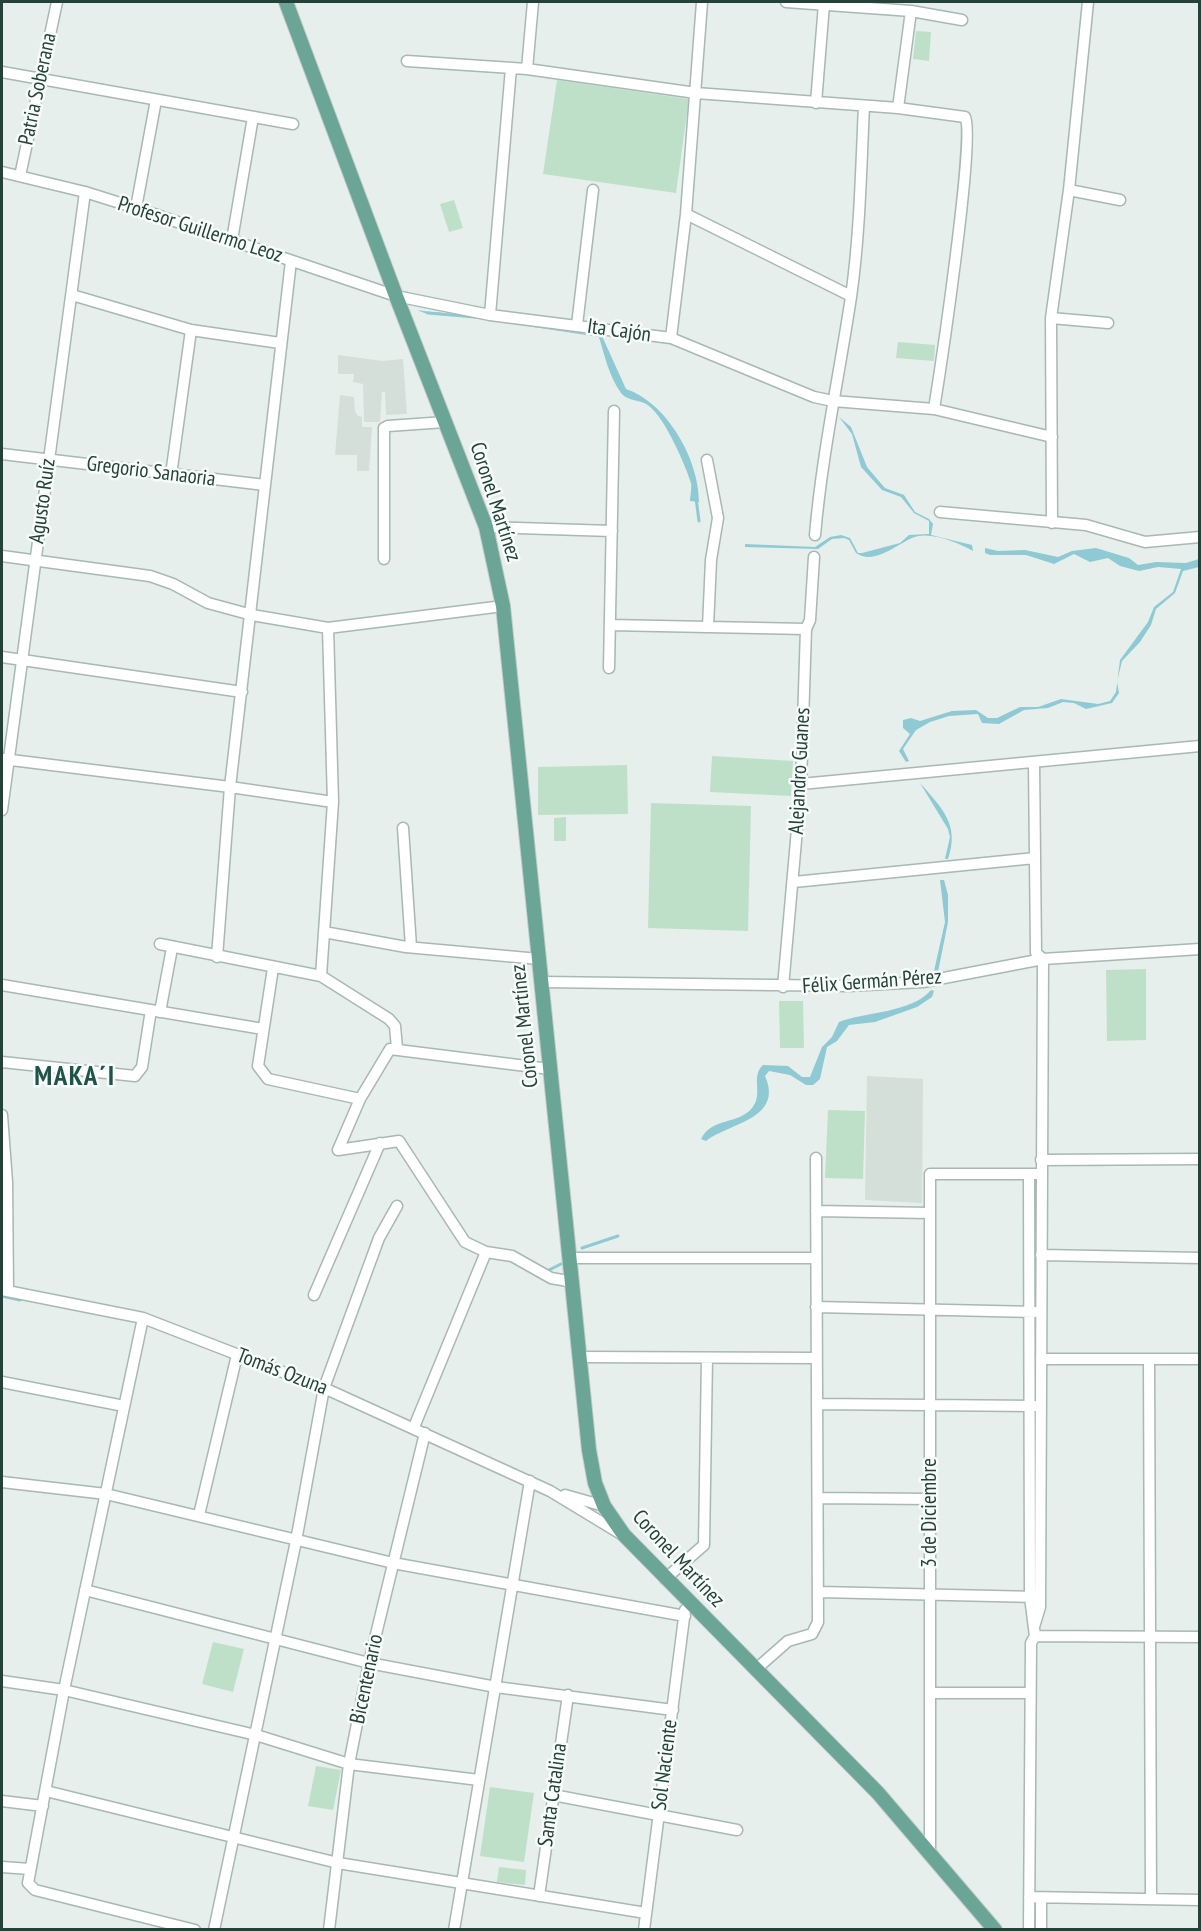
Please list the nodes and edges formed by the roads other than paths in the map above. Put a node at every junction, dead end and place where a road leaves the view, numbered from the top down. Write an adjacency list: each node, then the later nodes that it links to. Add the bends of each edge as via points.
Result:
1 (57, 2): 15 (street, Patria Soberana)
2 (286, 2): 35 (main road, Coronel Martínez)
3 (533, 2): 13 (street)
4 (702, 2): 16 (street)
5 (786, 2): 7 (street)
6 (1088, 2): 26 (street)
7 (824, 4): 8 (street); 18 (street)
8 (873, 5): 9 (street)
9 (911, 11): 10 (street); 20 (street)
10 (962, 20)
11 (407, 61): 12 (street)
12 (511, 68): 13 (street); 36 (street)
13 (527, 69): 16 (street)
14 (2, 72): 15 (street)
15 (38, 81): 17 (street); 24 (street, Patria Soberana)
16 (696, 93): 18 (street); 30 (street)
17 (156, 100): 21 (street); 29 (street)
18 (816, 103): 19 (street)
19 (864, 106): 20 (street); 34 (street, via 859,225)
20 (898, 108): 44 (street, via 958,115 968,123 952,286)
21 (253, 117): 22 (street); 31 (street)
22 (293, 124)
23 (2, 172): 24 (street, Profesor Guillermo Leoz)
24 (20, 176): 27 (street, Profesor Guillermo Leoz)
25 (593, 190): 39 (street)
26 (1069, 190): 28 (street); 37 (street)
27 (85, 192): 29 (street, Profesor Guillermo Leoz); 33 (street, Agusto Ruíz)
28 (1120, 200)
29 (136, 208): 31 (street, Profesor Guillermo Leoz)
30 (686, 214): 34 (street); 41 (street)
31 (232, 240): 32 (street, Profesor Guillermo Leoz)
32 (291, 261): 35 (street, Profesor Guillermo Leoz); 42 (street)
33 (72, 295): 40 (street); 49 (street, Agusto Ruíz)
34 (851, 296): 43 (street)
35 (399, 303): 36 (street, Ita Cajón); 46 (main road, Coronel Martínez)
36 (490, 315): 39 (street, Ita Cajón)
37 (1052, 318): 38 (street); 47 (street)
38 (1108, 324)
39 (577, 325): 41 (street, Ita Cajón)
40 (191, 330): 42 (street); 51 (street)
41 (671, 339): 43 (street, Ita Cajón, via 795,391)
42 (280, 344): 52 (street)
43 (833, 401): 44 (street, Ita Cajón); 57 (street)
44 (934, 409): 47 (street, Ita Cajón)
45 (614, 411): 56 (street)
46 (445, 422): 55 (main road, Coronel Martínez); 61 (street, via 384,428)
47 (1052, 436): 54 (street)
48 (2, 454): 49 (street, Gregorio Sanaoria)
49 (49, 459): 51 (street, Gregorio Sanaoria); 62 (street, Agusto Ruíz)
50 (707, 460): 66 (street, via 718,518 711,560)
51 (171, 475): 52 (street, Gregorio Sanaoria)
52 (266, 485): 64 (street)
53 (940, 512): 54 (street)
54 (1052, 523): 58 (street, via 1097,528 1145,542)
55 (486, 527): 56 (street); 63 (main road, Coronel Martínez)
56 (612, 531): 65 (street)
57 (815, 535)
58 (1200, 537)
59 (2, 556): 62 (street)
60 (814, 556): 68 (street, Alejandro Guanes)
61 (384, 559)
62 (35, 560): 64 (street, via 150,576 208,603); 70 (street, Agusto Ruíz)
63 (503, 606): 67 (street); 89 (main road, Coronel Martínez)
64 (252, 615): 67 (street); 72 (street)
65 (610, 625): 66 (street); 71 (street)
66 (708, 627): 68 (street)
67 (328, 628): 78 (street)
68 (806, 629): 76 (street, Alejandro Guanes)
69 (2, 657): 70 (street)
70 (22, 660): 72 (street); 74 (street, Agusto Ruíz)
71 (609, 668)
72 (243, 692): 77 (street)
73 (1200, 746): 75 (street)
74 (5, 760): 77 (street); 79 (street, Agusto Ruíz)
75 (1034, 762): 76 (street); 81 (street)
76 (801, 784): 82 (street, Alejandro Guanes)
77 (230, 787): 78 (street); 88 (street)
78 (333, 802): 83 (street)
79 (2, 810)
80 (403, 828): 85 (street)
81 (1035, 858): 82 (street); 90 (street, via 1036,953)
82 (794, 882): 95 (street, Alejandro Guanes)
83 (324, 932): 85 (street); 92 (street)
84 (160, 944): 86 (street)
85 (411, 947): 89 (street)
86 (172, 948): 88 (street); 96 (street)
87 (1200, 949): 90 (street, Félix Germán Pérez)
88 (217, 957): 91 (street)
89 (539, 959): 93 (main road, Coronel Martínez)
90 (1043, 959): 95 (street, Félix Germán Pérez, via 923,982); 106 (street)
91 (273, 968): 92 (street); 97 (street)
92 (321, 976): 98 (street, via 389,1019 395,1026)
93 (543, 982): 95 (street, Félix Germán Pérez); 100 (main road, Coronel Martínez)
94 (2, 985): 96 (street)
95 (783, 987)
96 (155, 1011): 97 (street); 99 (street, via 142,1067 135,1076)
97 (263, 1029): 101 (street, via 258,1066 262,1075)
98 (397, 1048): 100 (street); 101 (street, via 390,1049)
99 (2, 1062)
100 (550, 1069): 115 (main road, Coronel Martínez)
101 (360, 1099): 103 (street, via 338,1150)
102 (2, 1115): 109 (street)
103 (380, 1143): 113 (street, via 401,1144 465,1242); 120 (street)
104 (816, 1158): 111 (street)
105 (1200, 1159): 106 (street)
106 (1041, 1160): 108 (street)
107 (1029, 1174): 108 (street); 112 (street, 3 de Diciembre, via 930,1174); 123 (street)
108 (1041, 1174): 114 (street)
109 (4, 1182): 119 (street)
110 (397, 1206): 133 (street, via 379,1238)
111 (816, 1211): 112 (street); 116 (street)
112 (930, 1213): 122 (street, 3 de Diciembre)
113 (486, 1252): 118 (street, via 512,1256 551,1278); 138 (street)
114 (1041, 1255): 117 (street); 123 (street)
115 (570, 1258): 116 (street); 118 (main road, Coronel Martínez)
116 (816, 1258): 121 (street)
117 (1200, 1258)
118 (573, 1282): 126 (main road, Coronel Martínez)
119 (5, 1290): 124 (street, Tomás Ozuna)
120 (314, 1296)
121 (816, 1306): 122 (street); 128 (street)
122 (930, 1309): 123 (street); 135 (street, 3 de Diciembre)
123 (1035, 1312): 129 (street); 136 (street)
124 (143, 1318): 125 (street, Tomás Ozuna); 137 (street)
125 (237, 1355): 133 (street, Tomás Ozuna); 147 (street)
126 (580, 1357): 127 (street); 146 (main road, Coronel Martínez, via 589,1450)
127 (707, 1358): 128 (street); 151 (street, via 704,1545)
128 (816, 1358): 134 (street)
129 (1041, 1359): 130 (street); 136 (street)
130 (1149, 1359): 131 (street); 160 (street)
131 (1200, 1359)
132 (2, 1382): 137 (street)
133 (324, 1388): 138 (street, Tomás Ozuna); 149 (street)
134 (817, 1404): 135 (street); 144 (street)
135 (930, 1405): 136 (street); 145 (street, 3 de Diciembre)
136 (1035, 1406): 156 (street)
137 (124, 1407): 143 (street)
138 (414, 1427): 139 (street, Tomás Ozuna)
139 (425, 1433): 140 (street, Tomás Ozuna); 150 (street, Bicentenario)
140 (530, 1481): 142 (street, Tomás Ozuna); 152 (street)
141 (2, 1482): 143 (street)
142 (550, 1491): 146 (street, Tomás Ozuna); 148 (street, Tomás Ozuna)
143 (106, 1494): 147 (street); 153 (street)
144 (818, 1498): 145 (street); 154 (street)
145 (930, 1498): 155 (street, 3 de Diciembre)
146 (604, 1506): 148 (main road, Coronel Martínez)
147 (199, 1515): 149 (street)
148 (624, 1535): 151 (main road, Coronel Martínez)
149 (296, 1541): 150 (street); 162 (street)
150 (393, 1563): 152 (street); 163 (street, Bicentenario)
151 (665, 1579): 157 (main road, Coronel Martínez)
152 (512, 1587): 158 (street); 166 (street)
153 (85, 1590): 162 (street); 167 (street)
154 (819, 1592): 155 (street); 164 (street, via 814,1632 788,1641)
155 (930, 1594): 156 (street); 168 (street, 3 de Diciembre)
156 (1035, 1597): 159 (street)
157 (687, 1601): 158 (street, Sol Naciente); 164 (main road, Coronel Martínez)
158 (685, 1616): 171 (street, Sol Naciente)
159 (1034, 1632): 160 (street); 169 (street)
160 (1150, 1637): 161 (street); 190 (street)
161 (1200, 1637)
162 (276, 1638): 163 (street); 172 (street)
163 (369, 1663): 166 (street); 173 (street, Bicentenario)
164 (755, 1670): 182 (main road, Coronel Martínez, via 878,1793)
165 (2, 1681): 167 (street)
166 (496, 1687): 170 (street); 174 (street)
167 (64, 1690): 172 (street); 175 (street)
168 (930, 1693): 169 (street); 182 (street, 3 de Diciembre)
169 (1029, 1693): 188 (street)
170 (568, 1695): 171 (street); 176 (street, Santa Catalina)
171 (673, 1710): 179 (street, Sol Naciente)
172 (256, 1735): 173 (street); 181 (street)
173 (349, 1764): 174 (street); 183 (street, Bicentenario)
174 (479, 1780): 186 (street)
175 (46, 1791): 178 (street); 181 (street)
176 (553, 1795): 179 (street); 187 (street, Santa Catalina)
177 (2, 1801): 178 (street)
178 (43, 1806): 185 (street)
179 (659, 1815): 180 (street); 192 (street, Sol Naciente)
180 (737, 1830)
181 (234, 1838): 183 (street); 194 (street)
182 (930, 1852): 198 (main road, Coronel Martínez)
183 (338, 1863): 186 (street); 195 (street, Bicentenario)
184 (2, 1867): 185 (street)
185 (30, 1869): 193 (street, via 28,1883 35,1890)
186 (461, 1883): 187 (street); 196 (street)
187 (539, 1896): 192 (street)
188 (1029, 1898): 189 (street); 199 (street)
189 (1041, 1898): 190 (street); 200 (street)
190 (1151, 1899): 191 (street)
191 (1200, 1900)
192 (646, 1913): 197 (street, Sol Naciente)
193 (195, 1929)
194 (214, 1929)
195 (329, 1929)
196 (454, 1929)
197 (644, 1929)
198 (995, 1929)
199 (1029, 1929)
200 (1041, 1929)

